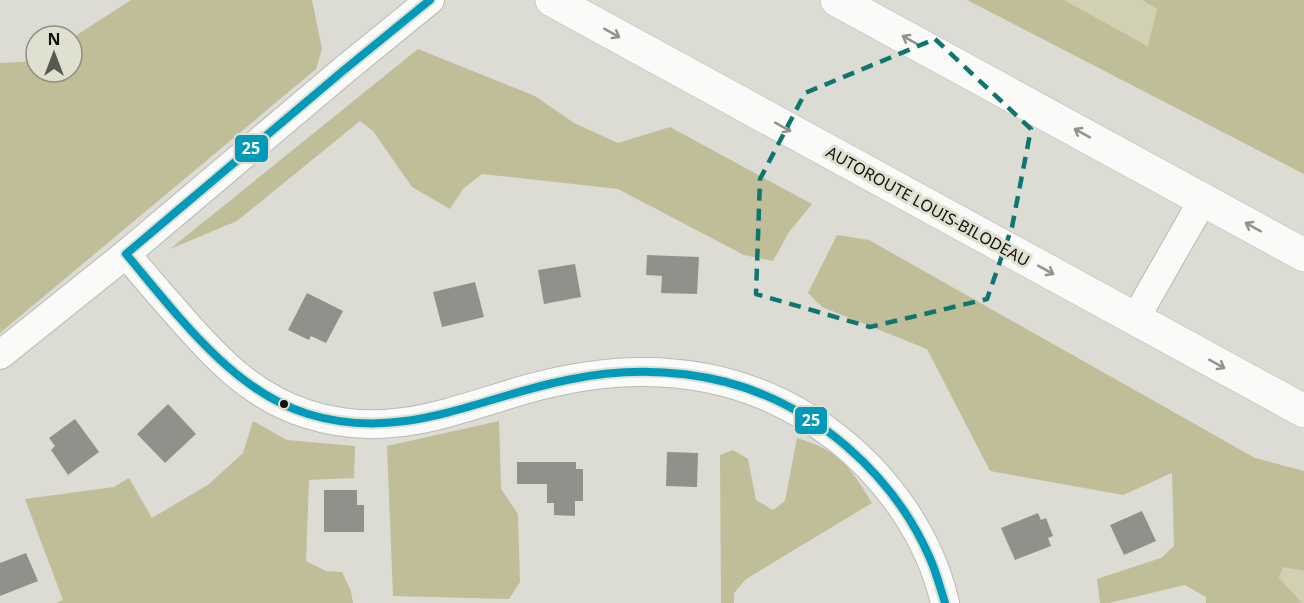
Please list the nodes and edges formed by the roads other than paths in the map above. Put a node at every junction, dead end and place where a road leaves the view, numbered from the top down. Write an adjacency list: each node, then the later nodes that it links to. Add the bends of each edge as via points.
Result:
1 (430, 0): 5 (street)
2 (837, 0): 4 (highway, one-way to 2)
3 (556, 2): 7 (highway, AUTOROUTE LOUIS-BILODEAU, one-way to 7)
4 (1203, 200): 6 (highway, one-way to 4); 7 (street)
5 (126, 254): 8 (street); 10 (street, via 201,340 241,379 284,406 335,421 407,423 557,382 623,372 693,375 760,394 822,427 874,473 915,529 931,560)
6 (1304, 255)
7 (1135, 319): 9 (highway, AUTOROUTE LOUIS-BILODEAU, one-way to 9)
8 (0, 355)
9 (1304, 411)
10 (945, 603)

